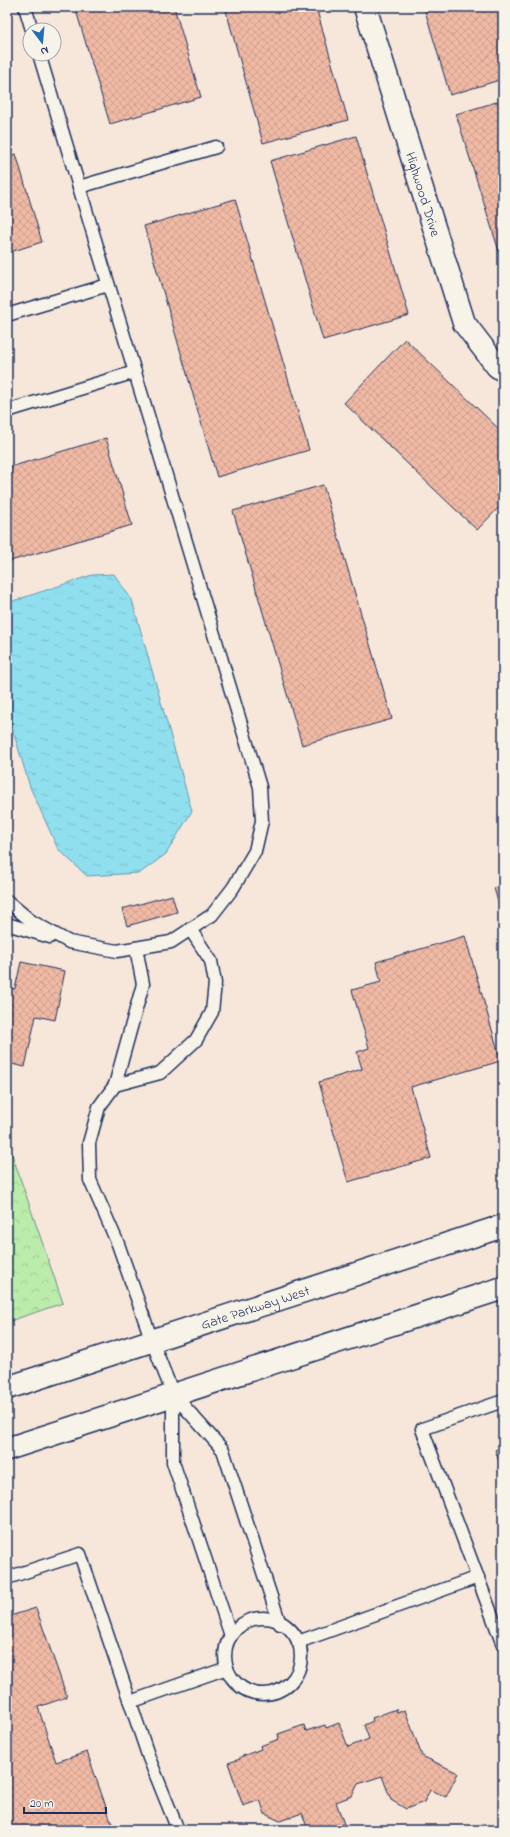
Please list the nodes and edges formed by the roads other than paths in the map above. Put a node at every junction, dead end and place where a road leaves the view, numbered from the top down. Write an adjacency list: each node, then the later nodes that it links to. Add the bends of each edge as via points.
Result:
1 (25, 7): 3 (lane)
2 (365, 7): 9 (main road, Highwood Drive, via 464,323 497,366)
3 (30, 22)
4 (41, 62): 6 (lane)
5 (216, 147): 6 (lane)
6 (79, 187): 7 (lane)
7 (108, 285): 8 (lane); 10 (lane)
8 (7, 315)
9 (503, 370)
10 (135, 372): 11 (lane); 14 (lane, via 260,787 262,821 255,851 233,888 212,915)
11 (7, 411)
12 (7, 901): 15 (lane, via 31,921)
13 (7, 924): 15 (lane)
14 (190, 929): 16 (lane, via 171,942); 17 (lane, via 211,961 215,983 212,1012 196,1040 160,1073)
15 (69, 942): 16 (lane, via 117,951)
16 (136, 948): 17 (lane, via 143,984)
17 (115, 1085): 20 (lane, via 99,1107 89,1143 90,1180 118,1244)
18 (503, 1226): 20 (main road, Gate Parkway West)
19 (503, 1288): 22 (main road)
20 (152, 1341): 21 (main road, Gate Parkway West); 22 (lane)
21 (7, 1388)
22 (173, 1394): 24 (main road); 27 (lane, via 223,1450); 28 (lane, via 173,1462)
23 (503, 1401): 25 (lane, via 422,1429)
24 (7, 1449)
25 (478, 1577): 29 (lane); 30 (lane)
26 (7, 1578): 32 (lane, via 80,1554)
27 (280, 1624): 28 (lane, via 274,1619 259,1618 246,1621); 29 (lane, via 286,1625 295,1634)
28 (231, 1636): 31 (lane, via 225,1654)
29 (298, 1642): 31 (lane, via 301,1654 294,1678 284,1687 270,1693 256,1693 244,1688 233,1679)
30 (503, 1645)
31 (227, 1668): 32 (lane)
32 (130, 1702): 33 (lane)
33 (178, 1830)

